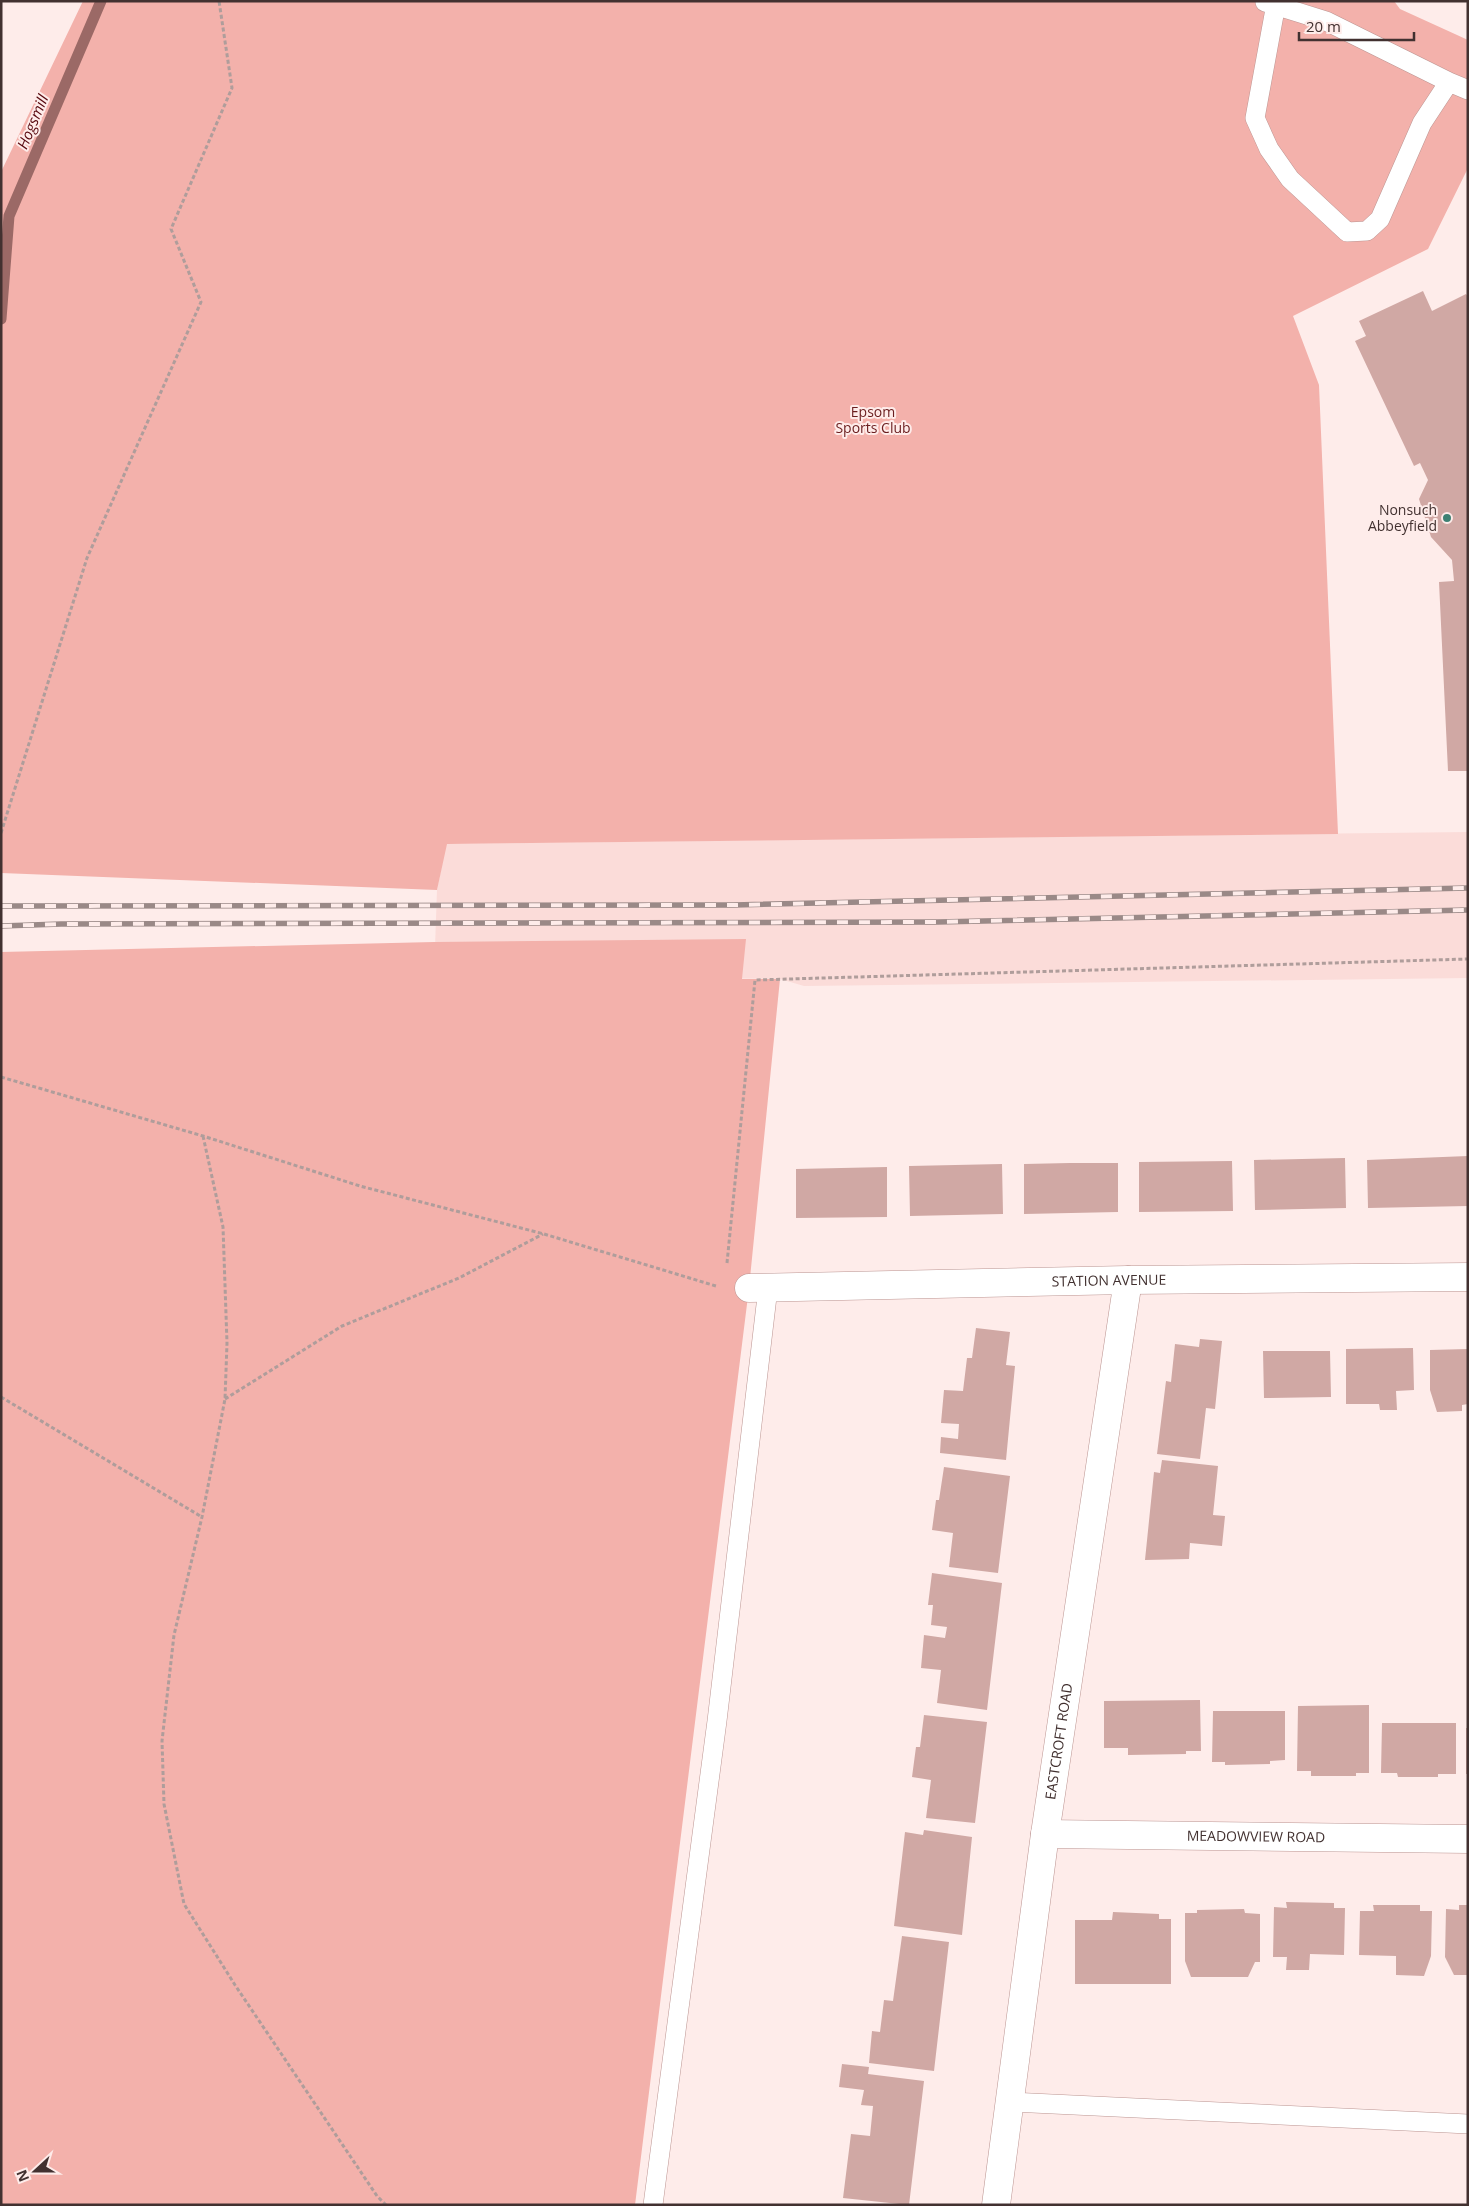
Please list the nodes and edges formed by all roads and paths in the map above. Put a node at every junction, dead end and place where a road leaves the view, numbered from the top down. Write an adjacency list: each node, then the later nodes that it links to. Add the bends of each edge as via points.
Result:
1 (219, 1): 5 (path, via 232,88 171,229 200,302 88,558)
2 (1270, 3): 3 (lane, via 1326,21); 3 (lane, via 1255,118 1290,179 1347,232 1367,231 1380,219 1422,123)
3 (1449, 82): 4 (lane)
4 (1468, 90)
5 (1, 833)
6 (1468, 959): 12 (path, via 755,980)
7 (1, 1077): 8 (path)
8 (202, 1136): 9 (path, via 360,1186); 14 (path, via 223,1227)
9 (544, 1234): 12 (path); 14 (path, via 459,1278 342,1326)
10 (1468, 1277): 11 (street, STATION AVENUE)
11 (1128, 1280): 12 (street, STATION AVENUE); 16 (street, EASTCROFT ROAD)
12 (747, 1288): 21 (lane, via 717,1721)
13 (1, 1397): 15 (path)
14 (225, 1399): 15 (path)
15 (202, 1517): 20 (path, via 174,1635 162,1740 164,1804 184,1904 240,1993)
16 (1045, 1834): 17 (street, MEADOWVIEW ROAD); 18 (street, EASTCROFT ROAD)
17 (1468, 1839)
18 (1010, 2102): 19 (lane); 22 (street, EASTCROFT ROAD)
19 (1468, 2124)
20 (386, 2205)
21 (653, 2205)
22 (996, 2205)

